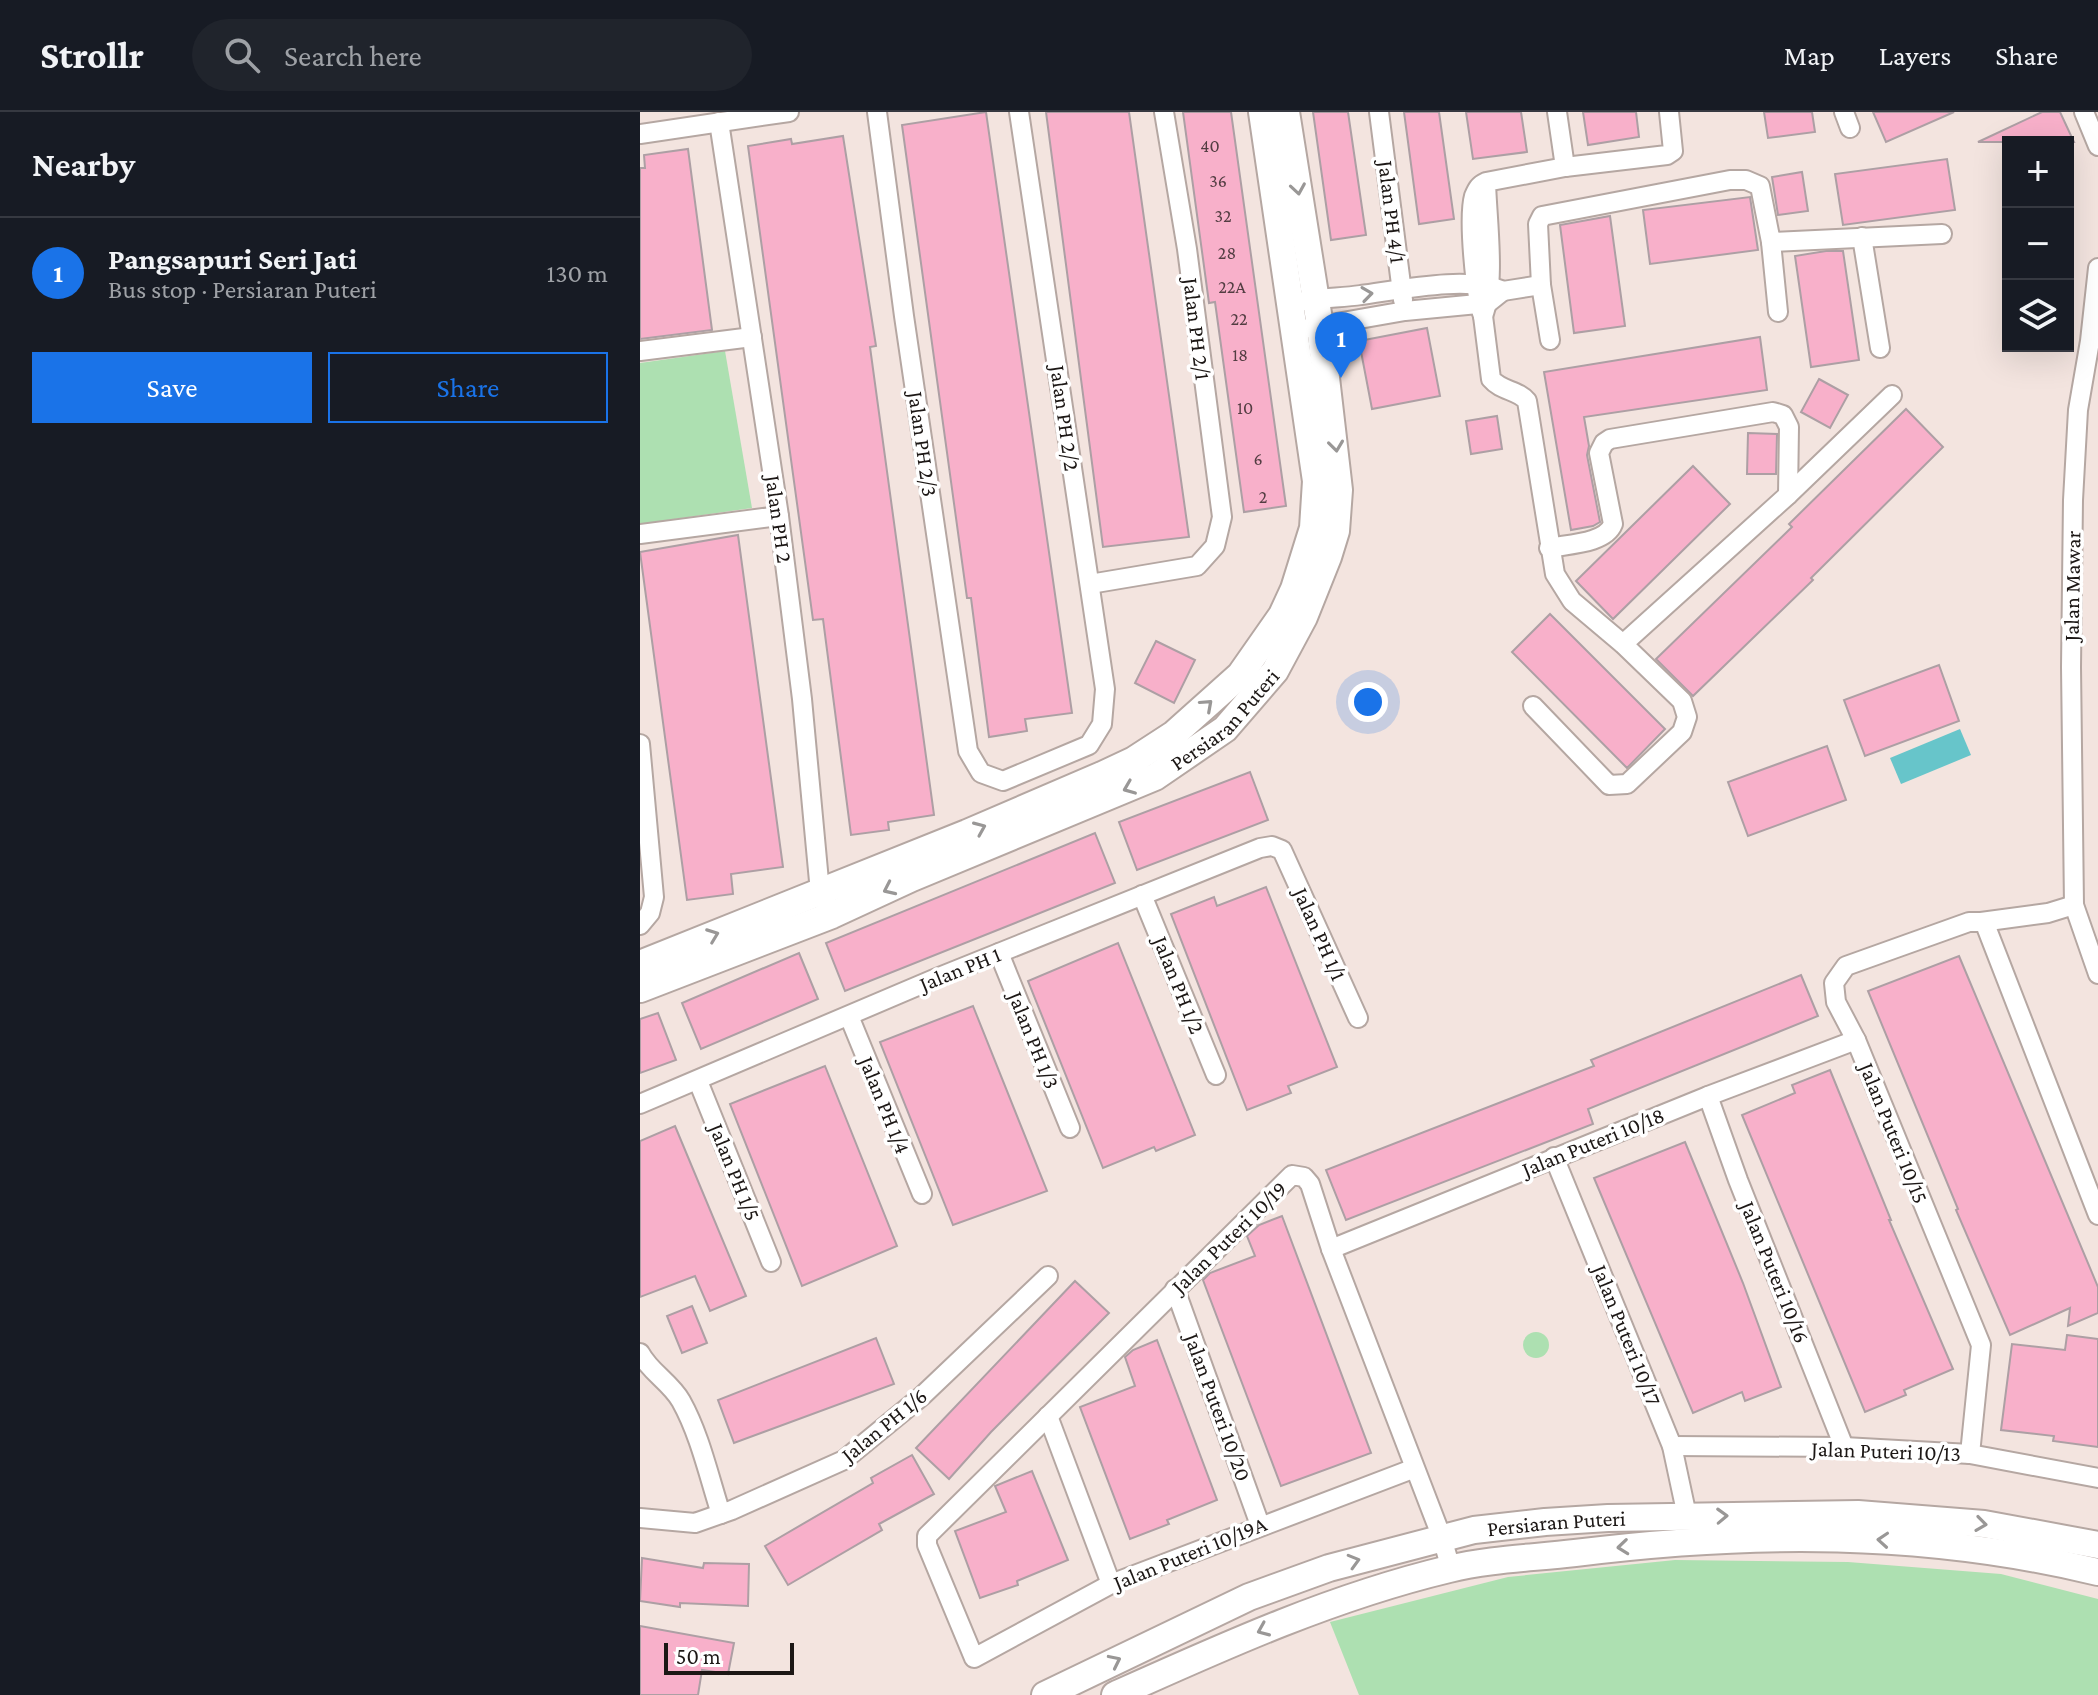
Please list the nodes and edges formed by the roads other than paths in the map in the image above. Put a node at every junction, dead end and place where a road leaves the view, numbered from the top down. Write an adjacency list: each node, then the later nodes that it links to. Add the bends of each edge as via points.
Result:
1 (789, 112): 11 (street)
2 (877, 112): 40 (street, Jalan PH 2/3, via 968,751 981,773 1003,781 1089,745)
3 (1019, 112): 37 (street, Jalan PH 2/2)
4 (1164, 112): 37 (street, Jalan PH 2/1, via 1222,517 1215,546 1197,566)
5 (1262, 112): 23 (main road, Persiaran Puteri)
6 (1286, 112): 22 (main road, Persiaran Puteri, one-way to 22)
7 (1379, 112): 20 (street, Jalan PH 4/1)
8 (1557, 112): 14 (street)
9 (1669, 112): 14 (street, via 1673,151 1667,155)
10 (2084, 112): 13 (street)
11 (719, 122): 12 (street); 28 (street, Jalan PH 2)
12 (640, 134)
13 (2098, 146)
14 (1565, 167): 21 (street, via 1480,184 1473,203)
15 (1942, 234): 16 (street)
16 (1862, 237): 17 (street); 30 (street)
17 (1771, 242): 19 (street, via 1760,186 1730,180 1542,216); 25 (street)
18 (2098, 268): 45 (street, Jalan Mawar, via 2078,410 2073,500)
19 (1541, 285): 21 (street); 29 (street)
20 (1402, 289): 21 (street); 22 (street, one-way to 20); 24 (street, Jalan PH 4/1)
21 (1486, 297): 24 (street); 36 (street, via 1491,379 1527,401)
22 (1316, 298): 23 (street); 26 (main road, Persiaran Puteri)
23 (1290, 303): 27 (main road, Persiaran Puteri)
24 (1405, 311): 26 (street)
25 (1778, 312)
26 (1320, 326): 27 (street); 44 (main road, Persiaran Puteri, one-way to 44, via 1339,472 1336,531 1304,617 1253,700 1225,729 1155,777 912,878)
27 (1294, 331): 44 (main road, Persiaran Puteri, one-way to 27, via 967,833 1134,760 1174,734 1240,675 1282,615 1313,528 1316,481)
28 (752, 337): 31 (street); 34 (street, Jalan PH 2)
29 (1550, 340)
30 (1880, 348)
31 (640, 351)
32 (1892, 395): 33 (street)
33 (1788, 495): 36 (street, via 1789,427 1783,415 1773,412 1610,439 1599,453 1610,531); 38 (street)
34 (779, 516): 35 (street); 44 (street, Jalan PH 2)
35 (640, 534)
36 (1549, 548): 38 (street, via 1555,574 1572,601)
37 (1090, 584): 40 (street, Jalan PH 2/2, via 1105,689)
38 (1623, 644): 39 (street, via 1682,701 1687,717 1682,732 1627,784 1609,785)
39 (1533, 706)
40 (1102, 724)
41 (640, 744): 46 (street, via 654,897)
42 (1282, 850): 43 (street, Jalan PH 1, via 1260,848); 53 (street, Jalan PH 1/1)
43 (1142, 895): 48 (street, Jalan PH 1); 55 (street, Jalan PH 1/2)
44 (826, 903): 49 (main road, Persiaran Puteri, one-way to 44); 51 (main road, Persiaran Puteri)
45 (2074, 905): 47 (street, Jalan Puteri 10/15); 50 (street, Jalan Mawar)
46 (645, 919)
47 (1984, 927): 54 (street, Jalan Puteri 10/15, via 1969,922 1846,966 1834,983 1836,1002); 62 (street)
48 (999, 953): 52 (street, Jalan PH 1); 59 (street, Jalan PH 1/3)
49 (640, 964)
50 (2098, 974)
51 (640, 989)
52 (849, 1016): 56 (street, Jalan PH 1); 61 (street, Jalan PH 1/4)
53 (1358, 1018)
54 (1856, 1040): 57 (street, Jalan Puteri 10/18); 71 (street, Jalan Puteri 10/15, via 1981,1345)
55 (1216, 1075)
56 (698, 1081): 58 (street, Jalan PH 1); 64 (street, Jalan PH 1/5)
57 (1708, 1096): 60 (street, Jalan Puteri 10/18); 70 (street, Jalan Puteri 10/16)
58 (640, 1104)
59 (1070, 1128)
60 (1554, 1157): 63 (street, Jalan Puteri 10/18); 69 (street, Jalan Puteri 10/17)
61 (922, 1194)
62 (2098, 1215)
63 (1331, 1249): 66 (street, Jalan Puteri 10/19, via 1310,1184 1292,1175); 72 (street, Jalan Puteri 10/19)
64 (771, 1262)
65 (1048, 1276): 74 (street, Jalan PH 1/6, via 922,1396 844,1460)
66 (1175, 1289): 68 (street, Jalan Puteri 10/19); 77 (street, Jalan Puteri 10/20)
67 (643, 1358): 74 (street, via 680,1399)
68 (1048, 1416): 82 (street); 83 (street, Jalan Puteri 10/19, via 927,1536)
69 (1672, 1446): 70 (street, Jalan Puteri 10/13); 75 (street, Jalan Puteri 10/17)
70 (1844, 1447): 71 (street, Jalan Puteri 10/13)
71 (1970, 1454): 73 (street, Jalan Puteri 10/13)
72 (1415, 1468): 77 (street, Jalan Puteri 10/19A); 78 (street, Jalan Puteri 10/19)
73 (2098, 1478)
74 (721, 1514): 76 (street, Jalan PH 1/6, via 695,1523)
75 (1687, 1516): 78 (main road, Persiaran Puteri, via 1545,1522); 79 (main road, Persiaran Puteri, one-way to 79, via 1801,1513 1942,1519)
76 (640, 1518)
77 (1260, 1525): 82 (street, Jalan Puteri 10/19A)
78 (1442, 1538): 80 (street, Jalan Puteri 10/19); 84 (main road, Persiaran Puteri, one-way to 78, via 1249,1597 1329,1568)
79 (2098, 1545)
80 (1451, 1569): 81 (main road, Persiaran Puteri, one-way to 80, via 1964,1546 1816,1537 1648,1545); 85 (main road, Persiaran Puteri, one-way to 85, via 1274,1626)
81 (2098, 1572)
82 (1111, 1584): 83 (street, Jalan Puteri 10/19A)
83 (974, 1658)
84 (1045, 1695)
85 (1115, 1695)

